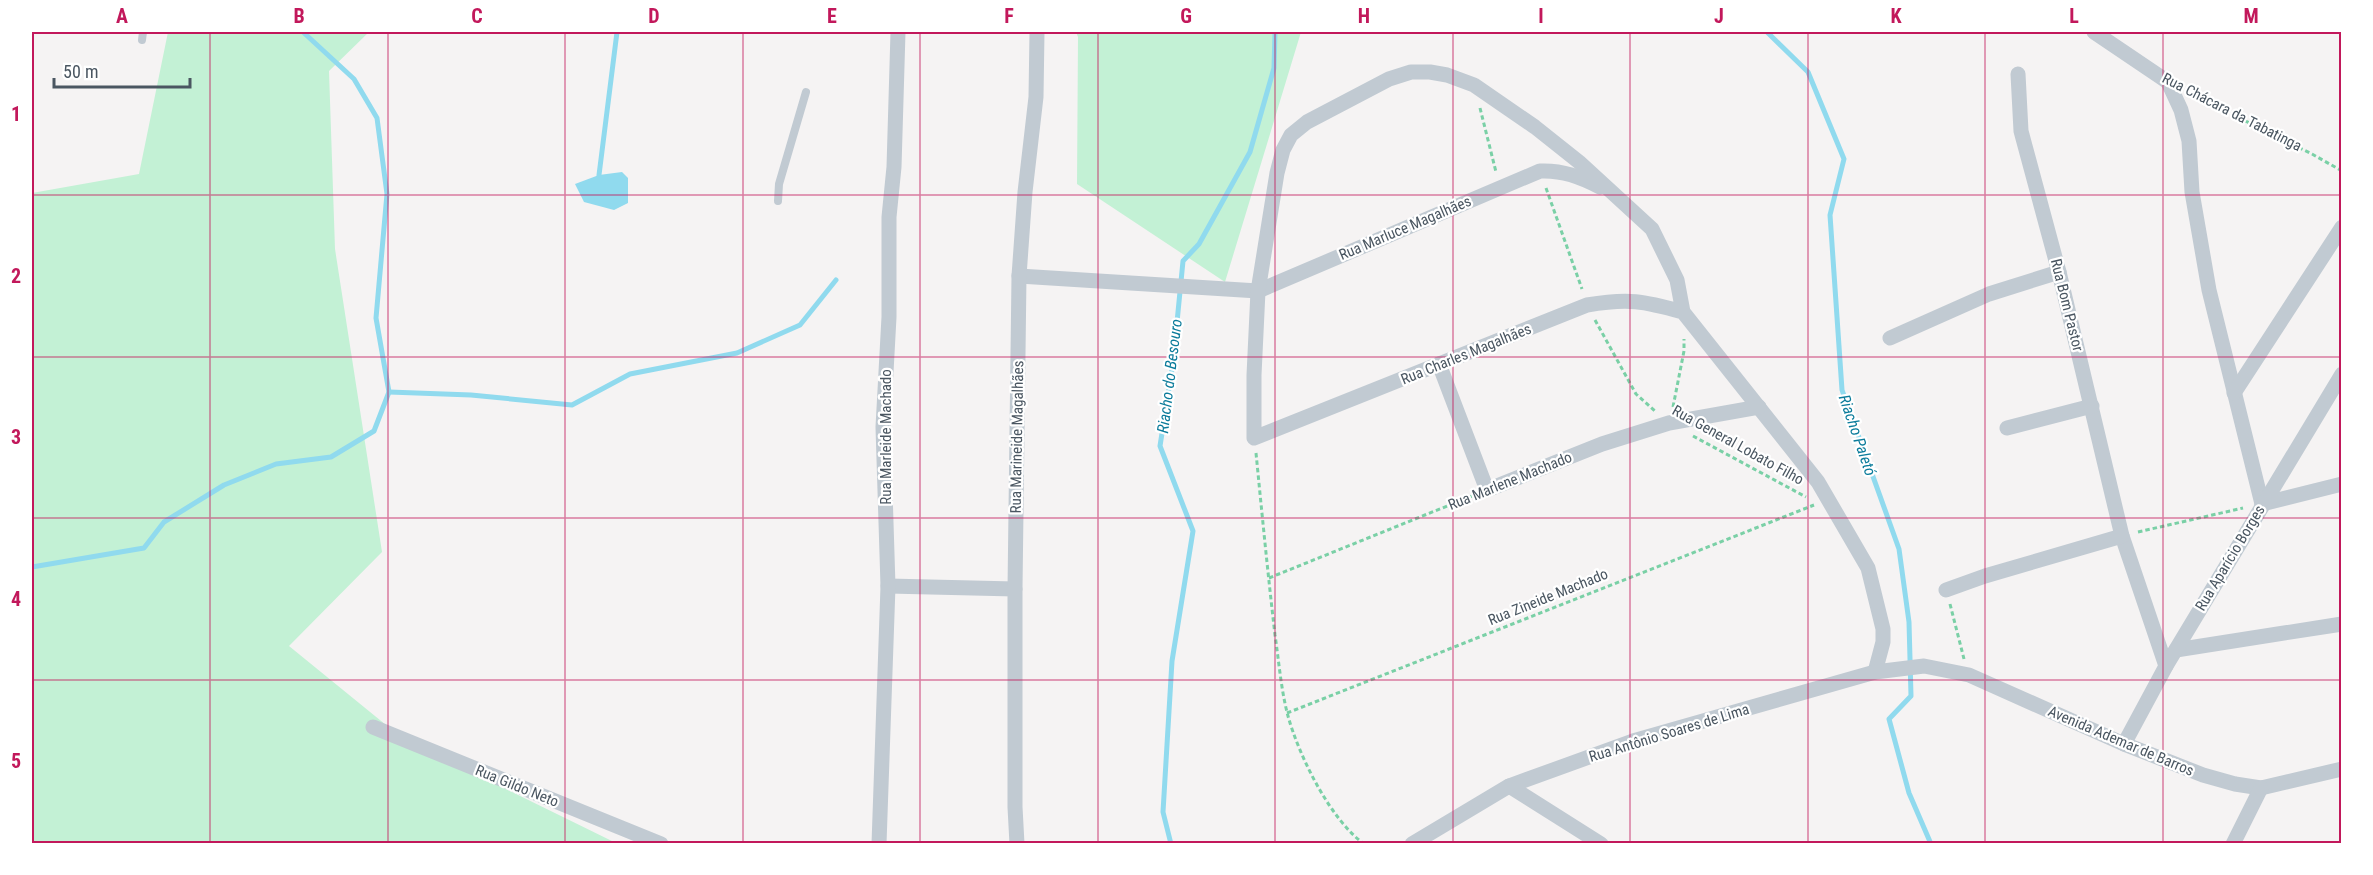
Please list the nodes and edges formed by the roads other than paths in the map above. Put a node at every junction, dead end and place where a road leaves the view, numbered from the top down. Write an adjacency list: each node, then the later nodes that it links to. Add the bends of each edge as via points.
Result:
1 (898, 32): 23 (street, Rua Marleide Machado, via 883,427)
2 (1037, 32): 10 (street, Rua Marineide Magalhães, via 1036,98)
3 (2094, 32): 16 (street, Rua Chácara da Tabatinga, via 2168,82 2181,110 2189,141 2199,241)
4 (2018, 74): 9 (street, Rua Bom Pastor, via 2021,131)
5 (806, 92): 7 (lane, via 779,184)
6 (1613, 193): 11 (street, Rua Marluce Magalhães, via 1574,175 1540,171); 11 (street, via 1535,127 1474,85 1430,72 1411,72 1389,79 1307,122 1291,135 1277,173); 12 (street, via 1652,229 1677,279)
7 (778, 201)
8 (2342, 227): 16 (street)
9 (2059, 272): 13 (street, via 1989,294); 17 (street, Rua Bom Pastor)
10 (1019, 276): 11 (street, Rua Marluce Magalhães); 24 (street, Rua Marineide Magalhães)
11 (1258, 291): 14 (street, Rua Charles Magalhães, via 1254,438)
12 (1683, 312): 14 (street, Rua Charles Magalhães, via 1635,300 1587,305); 18 (street)
13 (1890, 338)
14 (1439, 364): 18 (street, Rua Marlene Machado, via 1487,490 1602,444 1669,423)
15 (2342, 374): 21 (street, Rua Aparício Borges)
16 (2234, 393): 21 (street)
17 (2092, 406): 19 (street); 22 (street, Rua Bom Pastor)
18 (1759, 407): 30 (street, via 1818,482 1868,568 1883,628)
19 (2007, 428)
20 (2342, 484): 21 (street)
21 (2262, 504): 27 (street, Rua Aparício Borges)
22 (2122, 536): 25 (street); 28 (street, Rua Bom Pastor)
23 (888, 586): 24 (street); 37 (street, Rua Marleide Machado)
24 (1015, 590): 38 (street, Rua Marineide Magalhães)
25 (1946, 590)
26 (2342, 624): 27 (street)
27 (2176, 650): 28 (street, Rua Aparício Borges)
28 (2166, 666): 32 (street, Rua Aparício Borges)
29 (1905, 667): 30 (street, Rua Antônio Soares de Lima); 32 (street, Avenida Ademar de Barros, via 1923,666 1969,675)
30 (1875, 672): 34 (street, Rua Antônio Soares de Lima, via 1633,741)
31 (373, 727): 36 (street, Rua Gildo Neto)
32 (2124, 744): 35 (street, Avenida Ademar de Barros, via 2203,775)
33 (2342, 770): 35 (street, Avenida Ademar de Barros)
34 (1509, 786): 39 (street, Rua Antônio Soares de Lima); 40 (street)
35 (2261, 788): 41 (street)
36 (661, 843)
37 (879, 843)
38 (1017, 843)
39 (1412, 843)
40 (1601, 843)
41 (2233, 843)

